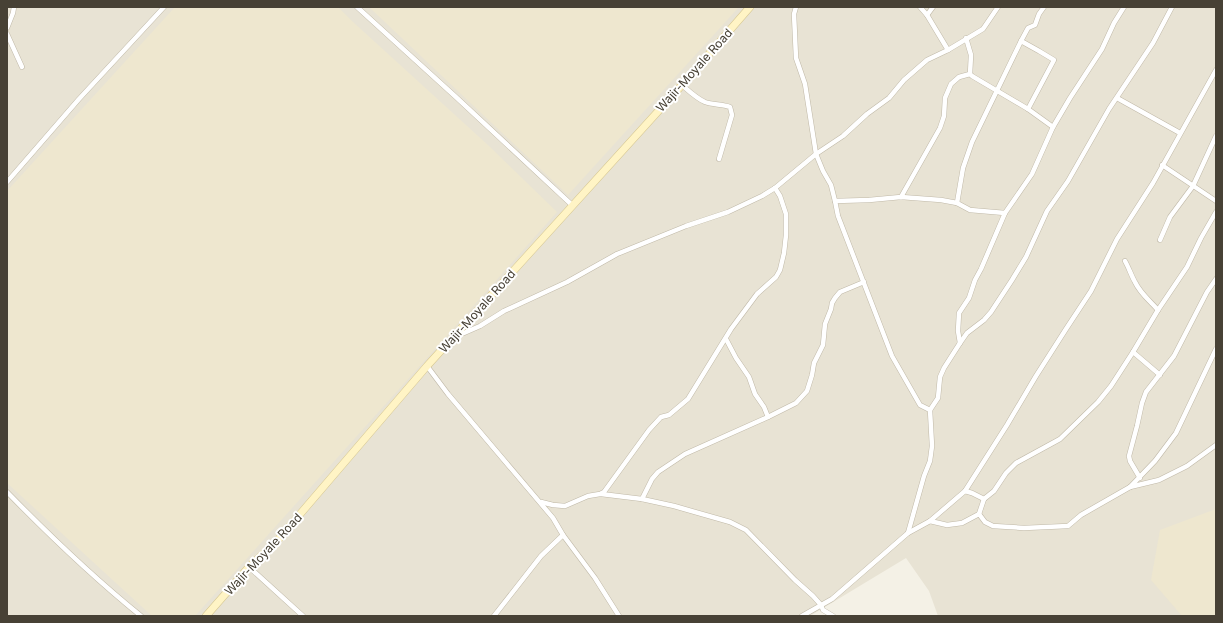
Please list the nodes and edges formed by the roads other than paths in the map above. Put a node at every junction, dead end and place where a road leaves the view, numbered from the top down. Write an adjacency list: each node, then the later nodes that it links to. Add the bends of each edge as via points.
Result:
1 (14, 7): 13 (street)
2 (164, 7): 31 (street)
3 (357, 7): 38 (street)
4 (750, 7): 21 (main road, Wajir-Moyale Road)
5 (796, 7): 28 (street, via 796,58 805,84)
6 (920, 7): 12 (street)
7 (933, 7): 12 (street)
8 (998, 7): 15 (street, via 983,28)
9 (1044, 7): 16 (street, via 1035,25 1028,28)
10 (1124, 7): 25 (street, via 1102,49)
11 (1172, 7): 23 (street, via 1153,43)
12 (927, 15): 17 (street)
13 (7, 28)
14 (7, 34): 18 (street)
15 (966, 38): 17 (street); 20 (street, via 971,55)
16 (1021, 41): 22 (street); 24 (street, via 1054,60)
17 (948, 50): 28 (street, via 927,60 904,80 889,98 843,136)
18 (22, 66)
19 (1216, 70): 26 (street)
20 (970, 74): 22 (street); 34 (street, via 959,77 951,84 945,98 940,128)
21 (682, 85): 29 (street, via 704,102 731,109 732,115); 38 (main road, Wajir-Moyale Road)
22 (997, 91): 24 (street); 37 (street, via 963,168)
23 (1117, 98): 26 (street); 48 (street, via 1068,181 1047,211 1029,251 1012,280 991,312 967,333)
24 (1028, 109): 25 (street)
25 (1053, 128): 40 (street, via 1032,174)
26 (1180, 133): 30 (street)
27 (1216, 136): 32 (street)
28 (816, 154): 33 (street); 35 (street, via 831,184)
29 (719, 160)
30 (1162, 165): 32 (street); 58 (street, via 1117,239 1091,291)
31 (7, 182)
32 (1193, 186): 36 (street); 41 (street, via 1170,217)
33 (775, 188): 46 (street, via 728,212 618,254 567,282 504,311 480,326 464,333); 47 (street, via 786,214 786,235 780,270 757,294)
34 (901, 197): 35 (street); 37 (street)
35 (836, 201): 44 (street, via 838,216)
36 (1216, 201)
37 (957, 203): 40 (street, via 970,210)
38 (572, 206): 46 (main road, Wajir-Moyale Road)
39 (1216, 212): 45 (street, via 1187,268)
40 (1005, 213): 48 (street, via 969,298 959,313)
41 (1160, 240)
42 (1125, 261): 45 (street, via 1140,291)
43 (1216, 279): 52 (street, via 1174,356)
44 (864, 282): 53 (street, via 892,356 920,405); 54 (street, via 840,292 832,303 825,324 823,345 814,363 807,391 796,403)
45 (1158, 310): 50 (street)
46 (458, 332): 51 (main road, Wajir-Moyale Road)
47 (726, 339): 54 (street, via 749,377); 60 (street, via 688,399 669,415 661,417 608,488)
48 (960, 343): 53 (street, via 944,368 940,377 938,398)
49 (1216, 349): 56 (street, via 1176,433)
50 (1133, 352): 52 (street); 62 (street, via 1111,386 1082,419 1060,439 1016,463 994,491)
51 (427, 366): 63 (street, via 496,452); 68 (main road, Wajir-Moyale Road, via 278,541)
52 (1160, 375): 56 (street, via 1146,392 1130,451 1130,460)
53 (930, 410): 66 (street, via 930,461)
54 (768, 418): 61 (street, via 685,454 658,472)
55 (1216, 445): 57 (street, via 1187,466 1159,480)
56 (1140, 478): 57 (street)
57 (1130, 486): 64 (street, via 1081,515 1068,526 993,526 985,522)
58 (965, 491): 62 (street); 65 (street)
59 (7, 492): 70 (street, via 51,536)
60 (600, 494): 61 (street); 63 (street, via 565,506)
61 (642, 499): 69 (street, via 730,522 746,530)
62 (984, 499): 64 (street)
63 (541, 502): 67 (street)
64 (979, 514): 65 (street, via 962,523 947,525)
65 (930, 521): 66 (street)
66 (908, 533): 69 (street, via 848,586)
67 (563, 535): 73 (street, via 541,556); 74 (street)
68 (250, 567): 71 (main road, Wajir-Moyale Road); 72 (street)
69 (821, 605): 75 (street); 76 (street)
70 (141, 616)
71 (206, 616)
72 (303, 616)
73 (494, 616)
74 (619, 616)
75 (802, 616)
76 (832, 616)

